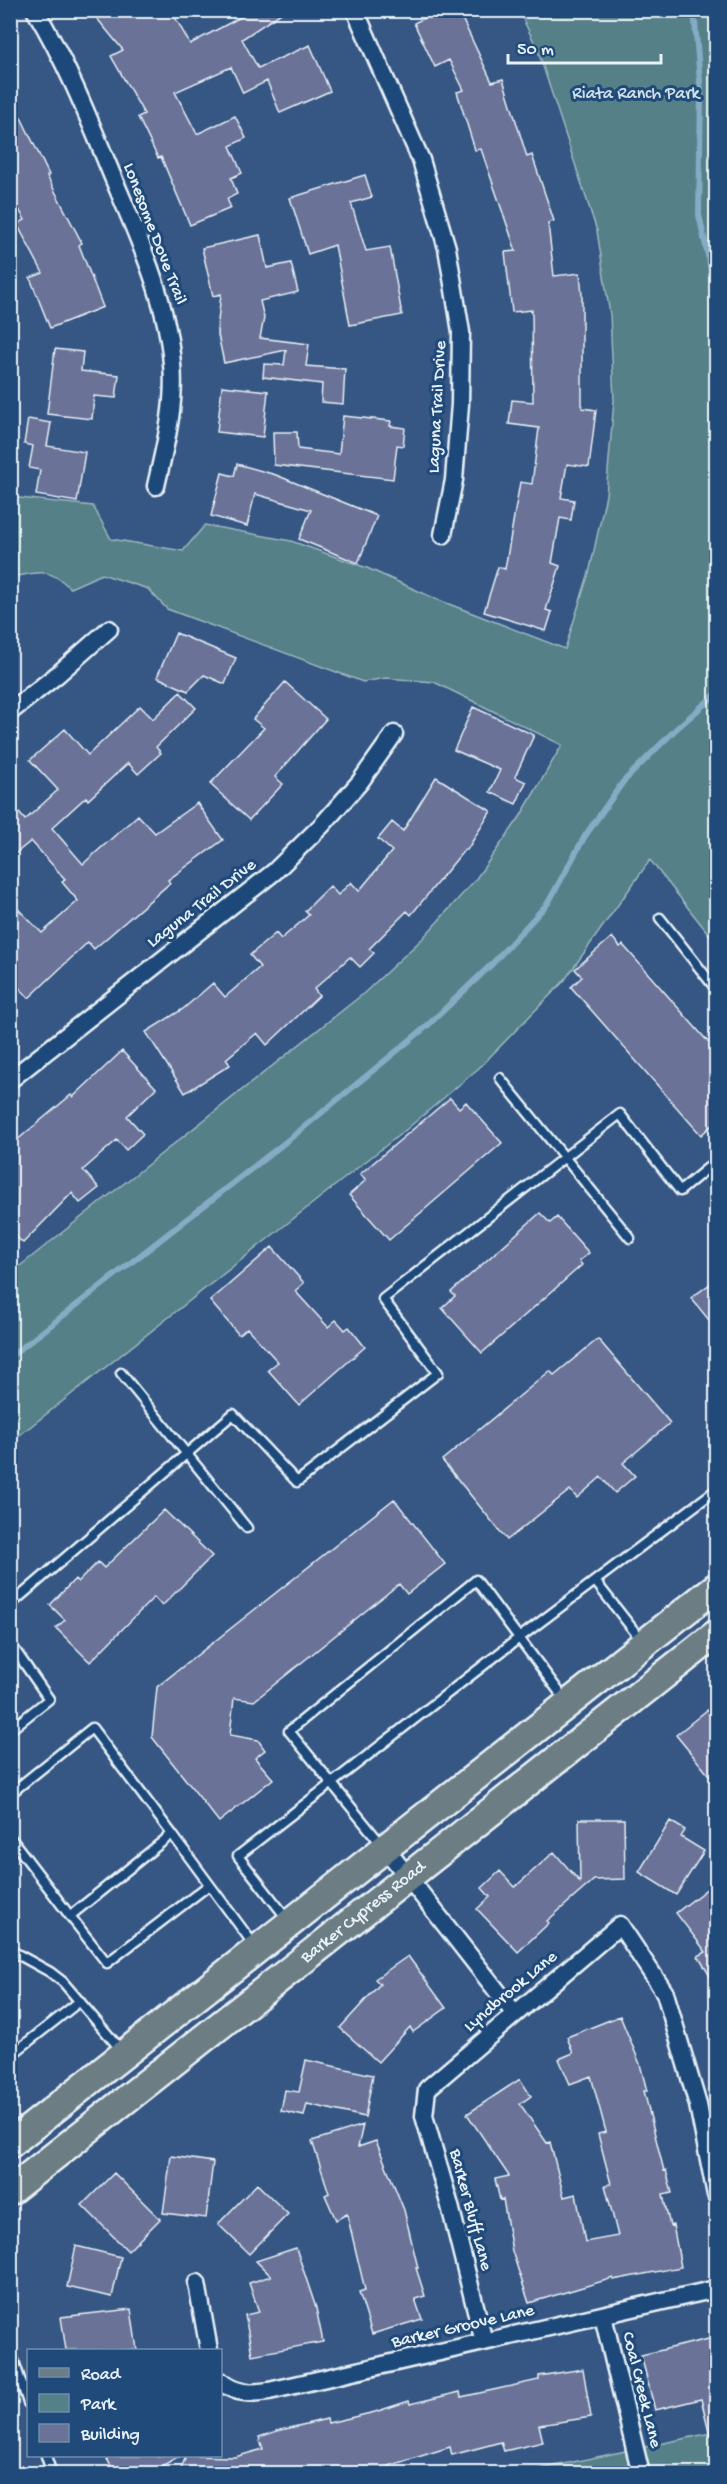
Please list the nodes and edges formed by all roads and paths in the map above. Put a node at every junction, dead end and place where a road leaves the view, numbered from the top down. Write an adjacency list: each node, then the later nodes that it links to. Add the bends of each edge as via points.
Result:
1 (35, 10): 3 (street, Lonesome Dove Trail, via 99,144 139,239 166,321 172,366 170,413)
2 (355, 10): 4 (street, Laguna Trail Drive, via 421,160 449,258 461,332 460,404 454,480)
3 (156, 486)
4 (443, 535)
5 (109, 629): 6 (street)
6 (10, 712)
7 (394, 734): 11 (street, Laguna Trail Drive, via 322,825 274,872)
8 (660, 918): 9 (lane)
9 (717, 989)
10 (500, 1078): 12 (lane)
11 (10, 1080)
12 (564, 1158): 13 (lane, via 620,1114 680,1191); 14 (lane); 16 (lane, via 383,1299 438,1373 297,1482 233,1414)
13 (717, 1161)
14 (630, 1238)
15 (121, 1373): 16 (lane)
16 (186, 1455): 18 (lane); 21 (lane)
17 (717, 1490): 19 (lane)
18 (247, 1528)
19 (595, 1581): 23 (lane); 25 (lane)
20 (717, 1587): 25 (main road, Barker Cypress Road)
21 (10, 1605)
22 (717, 1634): 26 (main road, Barker Cypress Road)
23 (519, 1638): 27 (lane); 29 (lane); 29 (lane, via 476,1580 289,1731)
24 (10, 1643): 28 (lane, via 50,1699)
25 (644, 1644): 26 (main road); 27 (main road, Barker Cypress Road)
26 (663, 1676): 34 (main road, Barker Cypress Road)
27 (568, 1704): 33 (main road, Barker Cypress Road)
28 (10, 1730)
29 (332, 1783): 33 (lane); 37 (lane, via 238,1856)
30 (10, 1794): 31 (lane, via 92,1728)
31 (172, 1834): 35 (lane); 36 (lane)
32 (10, 1837): 36 (lane)
33 (386, 1849): 34 (street); 37 (main road, Barker Cypress Road)
34 (408, 1878): 41 (street); 44 (main road, Barker Cypress Road)
35 (209, 1885): 36 (lane, via 107,1963); 39 (lane)
36 (70, 1916)
37 (291, 1924): 39 (main road, Barker Cypress Road)
38 (10, 1950): 40 (lane, via 50,1972)
39 (258, 1950): 42 (main road, Barker Cypress Road)
40 (80, 2001): 42 (lane); 43 (lane)
41 (515, 2014): 45 (street, Lyndbrook Lane); 48 (street, Lyndbrook Lane, via 620,1925 665,1994 698,2105)
42 (125, 2055): 44 (main road); 46 (main road, Barker Cypress Road)
43 (10, 2056)
44 (148, 2083): 47 (main road, Barker Cypress Road)
45 (427, 2089): 52 (street, Barker Bluff Lane, via 424,2116)
46 (10, 2144)
47 (10, 2191)
48 (717, 2195)
49 (197, 2283): 54 (street)
50 (717, 2289): 51 (street, Barker Groove Lane)
51 (603, 2316): 52 (street, Barker Groove Lane); 59 (street, Coal Creek Lane)
52 (484, 2342): 55 (street, Barker Groove Lane, via 248,2394 231,2390)
53 (10, 2349): 56 (lane)
54 (209, 2349)
55 (222, 2383)
56 (27, 2400)
57 (46, 2457): 58 (lane)
58 (52, 2474)
59 (641, 2474)

